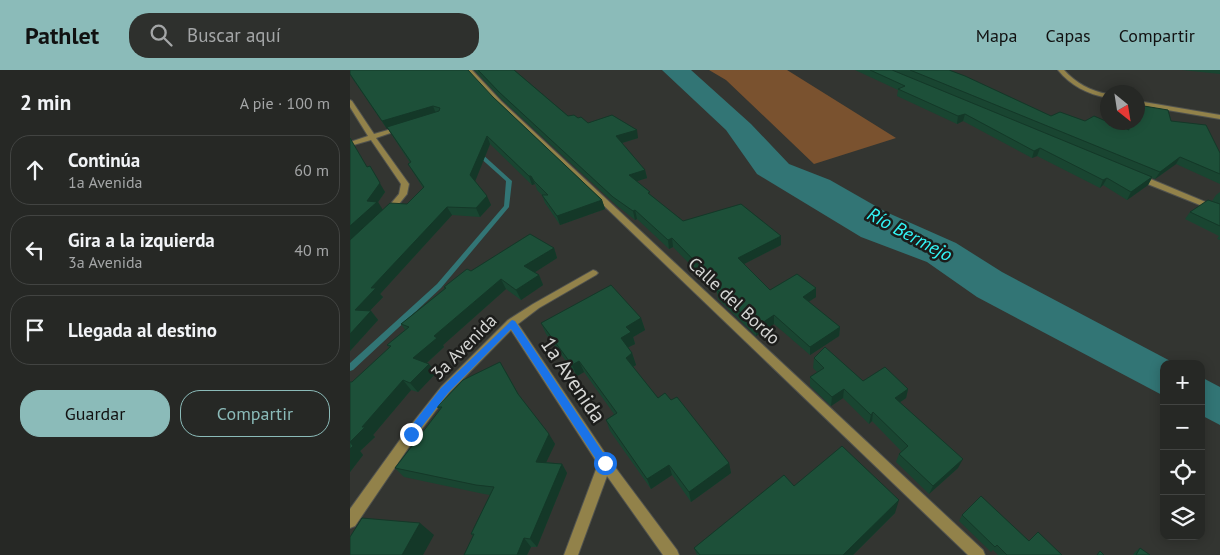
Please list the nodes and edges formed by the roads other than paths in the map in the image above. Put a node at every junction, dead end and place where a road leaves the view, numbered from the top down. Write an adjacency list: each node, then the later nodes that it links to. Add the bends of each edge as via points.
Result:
1 (469, 70): 19 (street, Calle del Bordo)
2 (1062, 70): 3 (street, via 1089,93)
3 (1100, 95)
4 (350, 102): 8 (street)
5 (1145, 104): 6 (street)
6 (1220, 117)
7 (414, 125): 8 (street)
8 (372, 137): 9 (street); 12 (street, via 406,184 403,194)
9 (350, 144)
10 (1130, 173): 11 (street)
11 (1220, 211)
12 (378, 222)
13 (593, 273): 14 (street, 3a Avenida)
14 (512, 323): 15 (street, 1a Avenida); 16 (street, 3a Avenida, via 445,390)
15 (605, 463): 17 (street); 18 (street, 1a Avenida)
16 (350, 521)
17 (571, 555)
18 (672, 555)
19 (978, 555)

